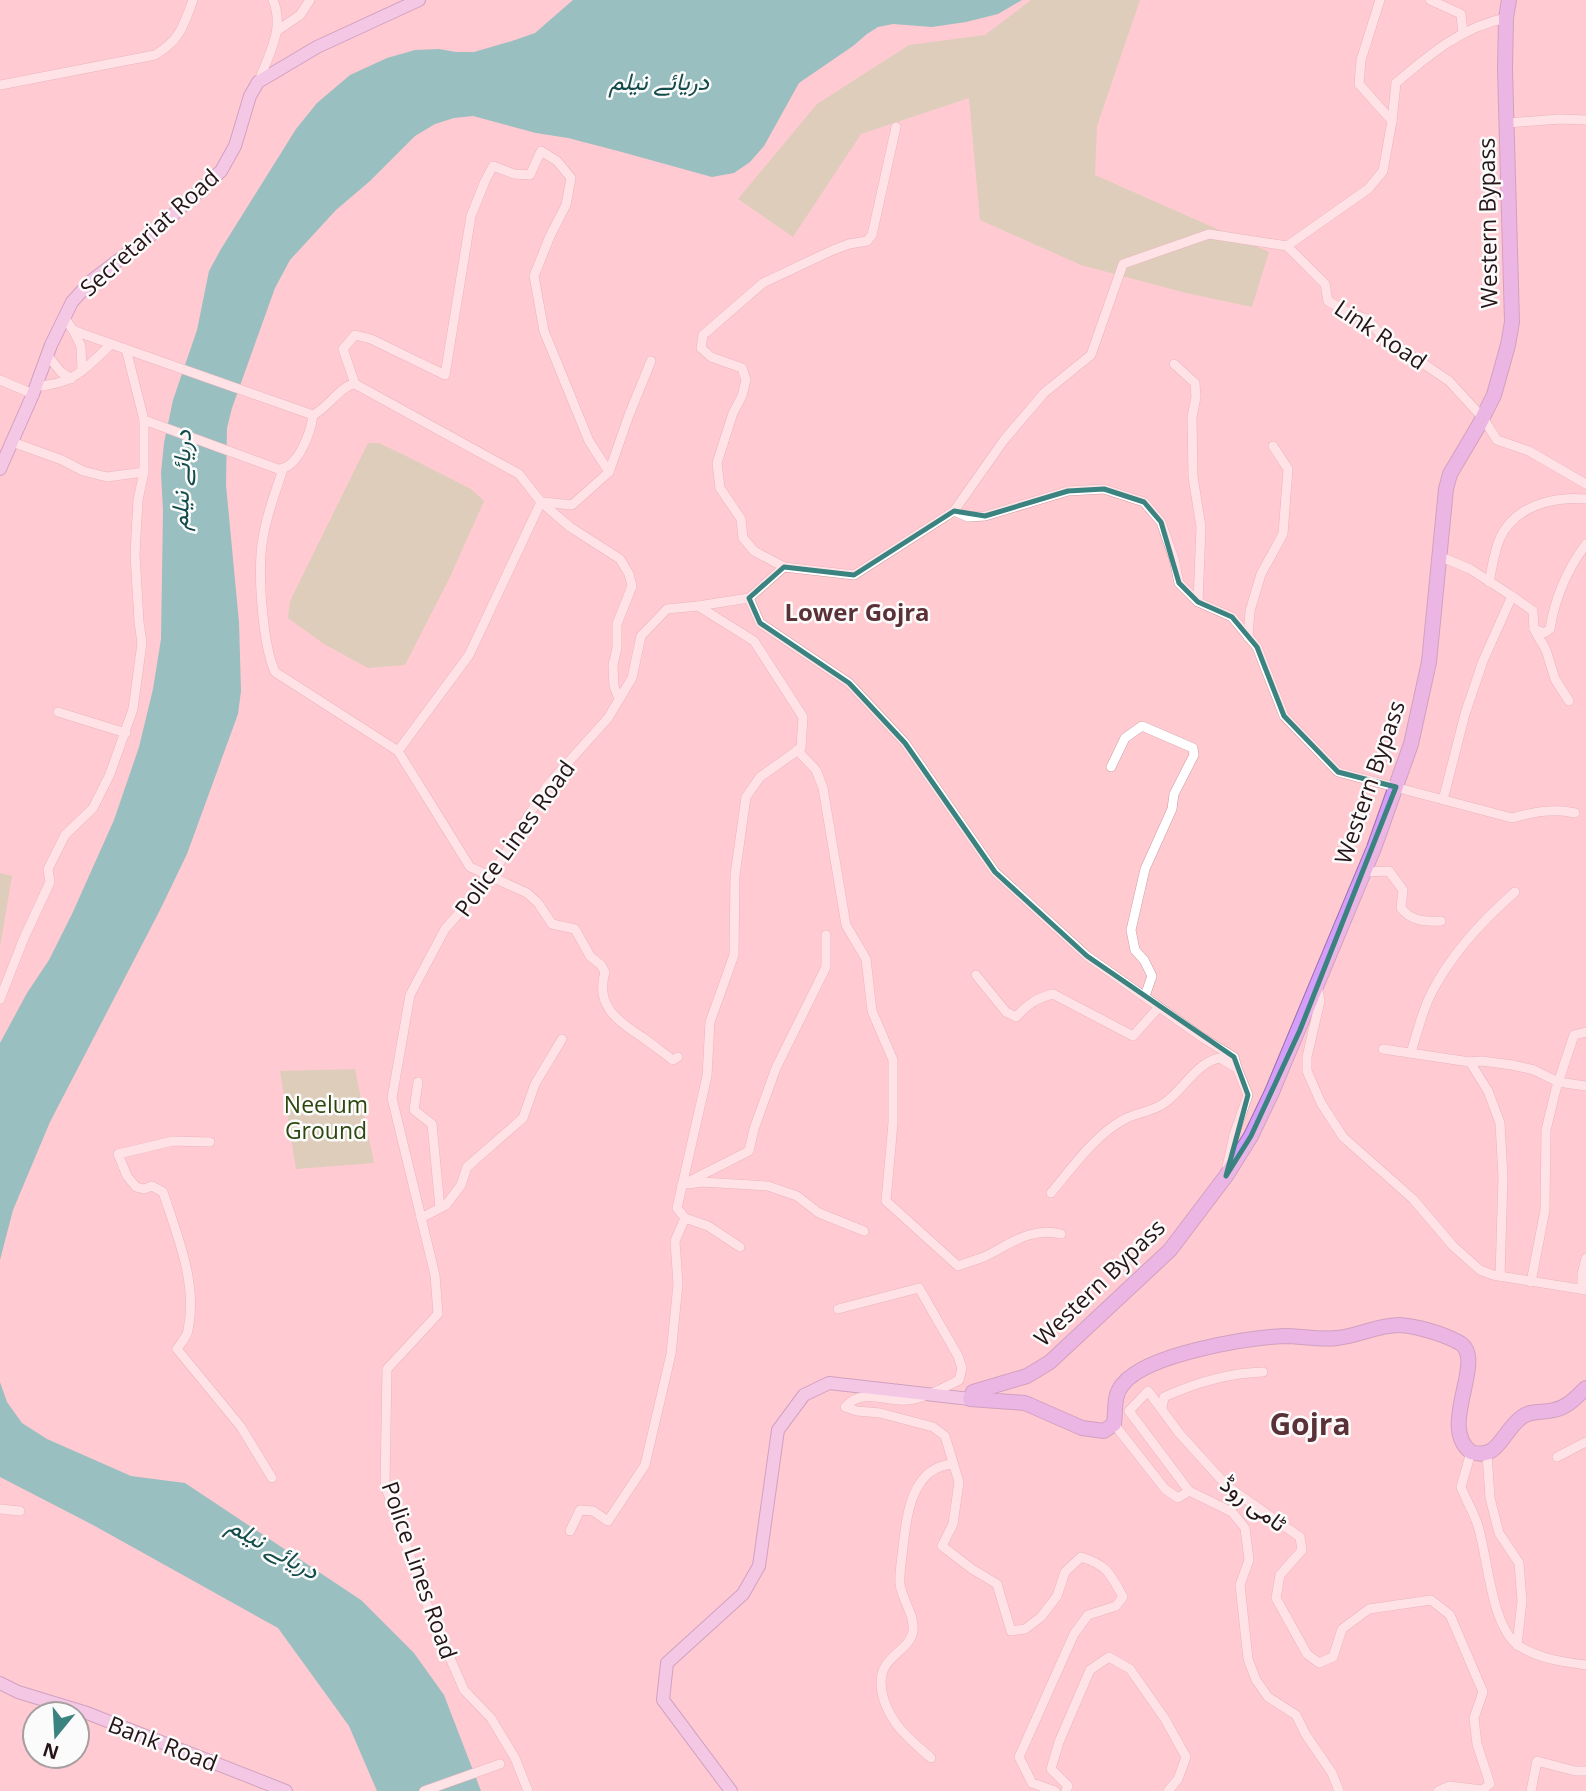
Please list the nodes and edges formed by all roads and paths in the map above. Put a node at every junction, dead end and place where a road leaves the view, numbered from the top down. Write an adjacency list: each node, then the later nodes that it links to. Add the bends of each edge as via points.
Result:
1 (193, 0): 12 (street, via 179,36 155,55)
2 (273, 0): 9 (street)
3 (310, 0): 9 (street, via 300,15)
4 (418, 0): 11 (main road, via 317,47)
5 (1380, 0): 14 (street, via 1361,60 1359,84)
6 (1430, 0): 10 (street, via 1461,14)
7 (1509, 0): 8 (highway, Western Bypass)
8 (1506, 18): 10 (street, via 1482,23); 15 (highway, Western Bypass)
9 (278, 30): 11 (street)
10 (1463, 34): 14 (street, via 1396,83)
11 (258, 82): 18 (main road, Secretariat Road, via 221,172 82,290)
12 (0, 85)
13 (1586, 120): 15 (street)
14 (1392, 121): 17 (street, via 1383,171 1368,189)
15 (1507, 123): 31 (highway, Western Bypass, via 1512,322 1501,373)
16 (896, 127): 45 (street, via 867,241 833,250 763,283 703,335 701,348 711,357 742,368 746,380 717,463 720,488 741,519 743,538 754,551)
17 (1287, 246): 31 (street, Link Road, via 1325,284 1328,301 1367,320 1381,335 1449,381); 42 (street, via 1209,234 1123,264 1091,355 1044,393)
18 (64, 317): 19 (street); 22 (main road, Secretariat Road)
19 (73, 330): 20 (street); 25 (street, via 83,355)
20 (111, 344): 21 (street); 25 (street)
21 (131, 351): 30 (street); 32 (street)
22 (47, 355): 26 (street); 29 (main road, Secretariat Road)
23 (651, 360): 38 (street)
24 (1174, 364): 49 (street, via 1195,383 1193,477 1201,527)
25 (82, 371): 26 (street)
26 (71, 379): 29 (street)
27 (0, 380): 29 (street)
28 (355, 384): 30 (street, via 343,388 325,409); 38 (street, via 343,349 355,335 445,374 471,216 485,181 493,166 530,175 541,151 557,160 571,178 566,205 534,275 544,331 589,441); 41 (street, via 519,474)
29 (34, 390): 33 (main road, Secretariat Road)
30 (313, 415): 36 (street, via 307,442)
31 (1483, 418): 39 (street, via 1497,440 1529,451); 44 (highway, Western Bypass, via 1450,474)
32 (146, 421): 36 (street); 37 (street)
33 (12, 442): 35 (main road, Secretariat Road); 37 (street, via 107,477)
34 (1273, 446): 52 (street, via 1288,468 1283,534 1261,574)
35 (0, 469)
36 (283, 470): 58 (street, via 261,554 268,656 275,672)
37 (144, 472): 56 (street, via 135,554 141,659)
38 (609, 472): 41 (street, via 572,505)
39 (1586, 484)
40 (1586, 499): 46 (street, via 1540,502 1512,519 1500,539)
41 (541, 502): 53 (street, via 620,559 629,574 632,586 617,624 613,665); 58 (street, via 469,655)
42 (954, 511): 45 (street, via 854,575); 49 (street, via 968,517 985,516 1068,491 1104,489 1144,502 1161,522 1179,583)
43 (1586, 544): 51 (street, via 1564,578 1550,629 1544,633)
44 (1439, 556): 46 (street); 60 (highway, Western Bypass, via 1429,662)
45 (784, 567): 48 (street)
46 (1489, 582): 47 (street)
47 (1512, 596): 51 (street, via 1533,611); 61 (street, via 1478,674)
48 (749, 598): 50 (street, Police Lines Road); 70 (street, via 760,622 849,683 905,743 995,872 1087,956)
49 (1198, 602): 52 (street, via 1233,617)
50 (698, 607): 53 (street, Police Lines Road, via 667,609 641,636 632,678); 57 (street, via 754,641 803,717)
51 (1534, 629): 54 (street)
52 (1248, 637): 60 (street, via 1257,647 1284,716 1338,772)
53 (619, 699): 64 (street, Police Lines Road, via 608,718 546,786)
54 (1569, 701)
55 (58, 712): 56 (street)
56 (126, 733): 71 (street, via 93,808 65,835 48,869 50,882)
57 (797, 750): 85 (street, via 760,777 746,797 736,875 734,955 710,1022 707,1076); 91 (street, via 816,770 823,789 846,925 866,959 872,1012 893,1060 886,1201 958,1266 1015,1238 1049,1231)
58 (398, 751): 64 (street, via 470,867)
59 (1111, 767): 70 (street, via 1125,738 1142,726 1193,748 1194,755 1145,869 1131,930 1135,950 1152,976)
60 (1396, 788): 61 (street); 63 (highway, Western Bypass)
61 (1443, 800): 62 (street, via 1512,818 1539,811)
62 (1575, 813)
63 (1363, 872): 66 (street, via 1390,871 1403,890 1401,908 1407,916); 69 (highway, Western Bypass)
64 (491, 877): 77 (street, via 527,893 552,924 575,929 605,972 602,997 611,1011 627,1029 673,1060); 88 (street, Police Lines Road, via 445,929 410,995 392,1098)
65 (1515, 891): 76 (street, via 1483,921 1438,982)
66 (1441, 921)
67 (826, 935): 85 (street, via 826,967 776,1068 749,1150)
68 (976, 975): 72 (street, via 1006,1012 1016,1017 1039,997 1053,994 1133,1037)
69 (1317, 984): 84 (highway, Western Bypass, via 1272,1092); 94 (street, via 1320,1001 1307,1071 1321,1103 1343,1138 1413,1199 1453,1246 1480,1270)
70 (1145, 996): 72 (street)
71 (0, 999)
72 (1159, 1007): 79 (street, via 1234,1057)
73 (1586, 1032): 81 (street, via 1574,1035)
74 (562, 1039): 87 (street, via 535,1084 523,1118 467,1167 461,1185)
75 (1383, 1049): 76 (street)
76 (1411, 1054): 78 (street)
77 (678, 1057)
78 (1470, 1062): 81 (street, via 1523,1067); 94 (street, via 1500,1123)
79 (1237, 1068): 84 (street, via 1248,1095); 86 (street, via 1220,1058 1209,1060 1163,1104 1108,1130)
80 (418, 1082): 87 (street, via 414,1110 432,1124)
81 (1558, 1082): 82 (street); 95 (street, via 1546,1130 1545,1210)
82 (1586, 1086)
83 (210, 1142): 109 (street, via 173,1141 118,1154 136,1187 152,1186 163,1192 186,1262 188,1333 177,1349 241,1427)
84 (1226, 1176): 101 (highway, Western Bypass, via 1170,1250 1050,1362 1027,1376 973,1392)
85 (682, 1185): 89 (street, via 677,1208); 90 (street, via 702,1181 768,1186)
86 (1051, 1193)
87 (440, 1208): 88 (street)
88 (421, 1218): 123 (street, Police Lines Road, via 435,1275 438,1314 387,1369 385,1485 429,1610 464,1690 491,1718)
89 (685, 1218): 92 (street, via 708,1226); 113 (street, via 675,1241 678,1284 671,1354 645,1465 608,1521 593,1511 580,1510)
90 (864, 1231)
91 (1061, 1234)
92 (740, 1247)
93 (1586, 1258): 96 (street)
94 (1500, 1276): 95 (street)
95 (1531, 1282): 96 (street)
96 (1584, 1289)
97 (838, 1309): 100 (street, via 919,1288 962,1368 959,1380)
98 (1263, 1372): 102 (street, via 1186,1386 1164,1397)
99 (1586, 1388): 106 (highway, via 1567,1405 1520,1418)
100 (932, 1393): 101 (main road); 108 (street, via 907,1400 868,1396 852,1399 845,1407 933,1427 945,1436); 124 (main road, via 829,1383 804,1395 778,1430 760,1566 743,1594 667,1663 663,1700)
101 (970, 1399): 103 (highway, via 1025,1403 1093,1430 1104,1431)
102 (1162, 1408): 110 (street, ٹامی روڈ, via 1148,1391 1129,1410); 120 (street, ٹامی روڈ, via 1227,1486 1300,1537 1302,1550 1280,1575 1276,1598 1307,1654 1319,1663 1333,1657 1342,1629 1369,1609 1431,1600 1450,1615 1483,1692 1475,1718 1476,1744 1490,1784)
103 (1114, 1424): 105 (highway, via 1115,1402 1124,1382 1182,1353 1265,1338 1340,1338 1401,1325 1451,1339 1468,1352 1459,1424 1462,1442); 110 (street, ٹامی روڈ, via 1165,1489 1178,1498)
104 (1586, 1443): 107 (street)
105 (1471, 1452): 106 (highway); 114 (street, via 1461,1487 1478,1525 1496,1613)
106 (1487, 1454): 114 (street, via 1490,1498 1499,1533 1519,1563 1522,1601)
107 (1557, 1457)
108 (953, 1464): 117 (street, via 938,1465 920,1482 909,1506 900,1581 913,1632 886,1662 882,1684 897,1728); 125 (street, via 959,1482 957,1509 942,1546 997,1584 1011,1631 1025,1629 1041,1617 1057,1596 1065,1572 1081,1557 1099,1562 1123,1597 1116,1606 1088,1615 1074,1634 1019,1757 1032,1783)
109 (272, 1478)
110 (1189, 1491): 128 (street, via 1232,1512 1245,1528 1248,1560 1240,1585 1248,1659 1268,1697 1296,1715)
111 (0, 1510): 112 (street)
112 (20, 1511)
113 (570, 1531)
114 (1517, 1645): 115 (street, via 1549,1660)
115 (1586, 1665)
116 (0, 1683): 121 (main road, Bank Road)
117 (931, 1758)
118 (500, 1763): 122 (street)
119 (1586, 1771): 130 (street, via 1537,1760)
120 (1482, 1790): 129 (street, via 1448,1786)
121 (286, 1791)
122 (424, 1791)
123 (528, 1791)
124 (731, 1791)
125 (1055, 1791)
126 (1066, 1791): 127 (street, via 1068,1786 1051,1769 1059,1742 1090,1670 1109,1657 1130,1669 1186,1757)
127 (1168, 1791)
128 (1339, 1791)
129 (1438, 1791)
130 (1531, 1791)

